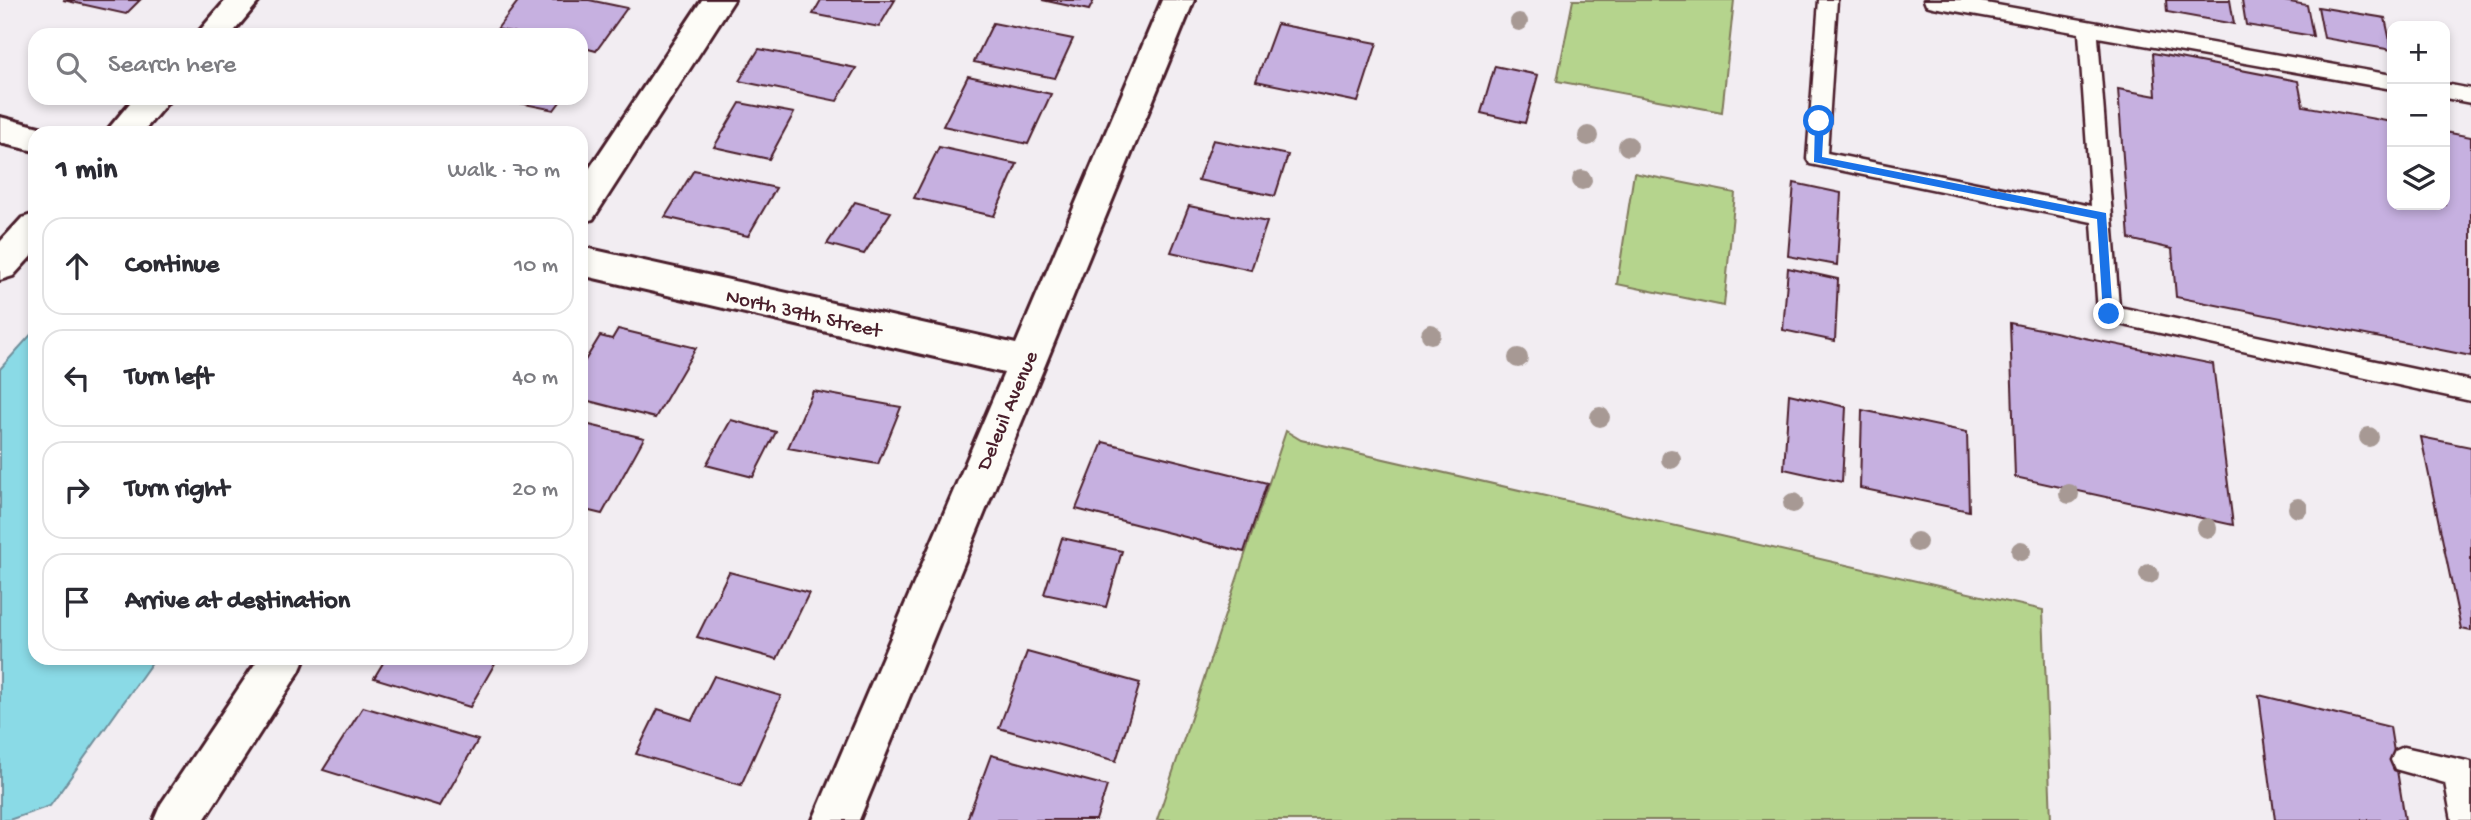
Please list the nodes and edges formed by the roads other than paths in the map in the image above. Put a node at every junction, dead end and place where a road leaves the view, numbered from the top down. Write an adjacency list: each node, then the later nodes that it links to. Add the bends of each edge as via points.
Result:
1 (244, 0): 6 (street)
2 (718, 0): 15 (street)
3 (1178, 0): 20 (street, Deleuil Avenue)
4 (1828, 0): 16 (lane, via 1817,159)
5 (1933, 0): 7 (lane)
6 (218, 28)
7 (2088, 28): 8 (lane); 16 (lane)
8 (2387, 81)
9 (2450, 92): 10 (lane)
10 (2471, 96)
11 (148, 105): 12 (street)
12 (128, 126)
13 (0, 130): 14 (street)
14 (28, 136)
15 (588, 198)
16 (2102, 216): 21 (lane, via 2109,314)
17 (28, 236): 19 (street)
18 (588, 263): 20 (street, North 39th Street)
19 (0, 266)
20 (1026, 362): 26 (street, Deleuil Avenue)
21 (2471, 391)
22 (279, 665): 25 (street)
23 (2404, 760): 24 (lane)
24 (2463, 774): 27 (lane)
25 (177, 820)
26 (836, 820)
27 (2465, 820)

